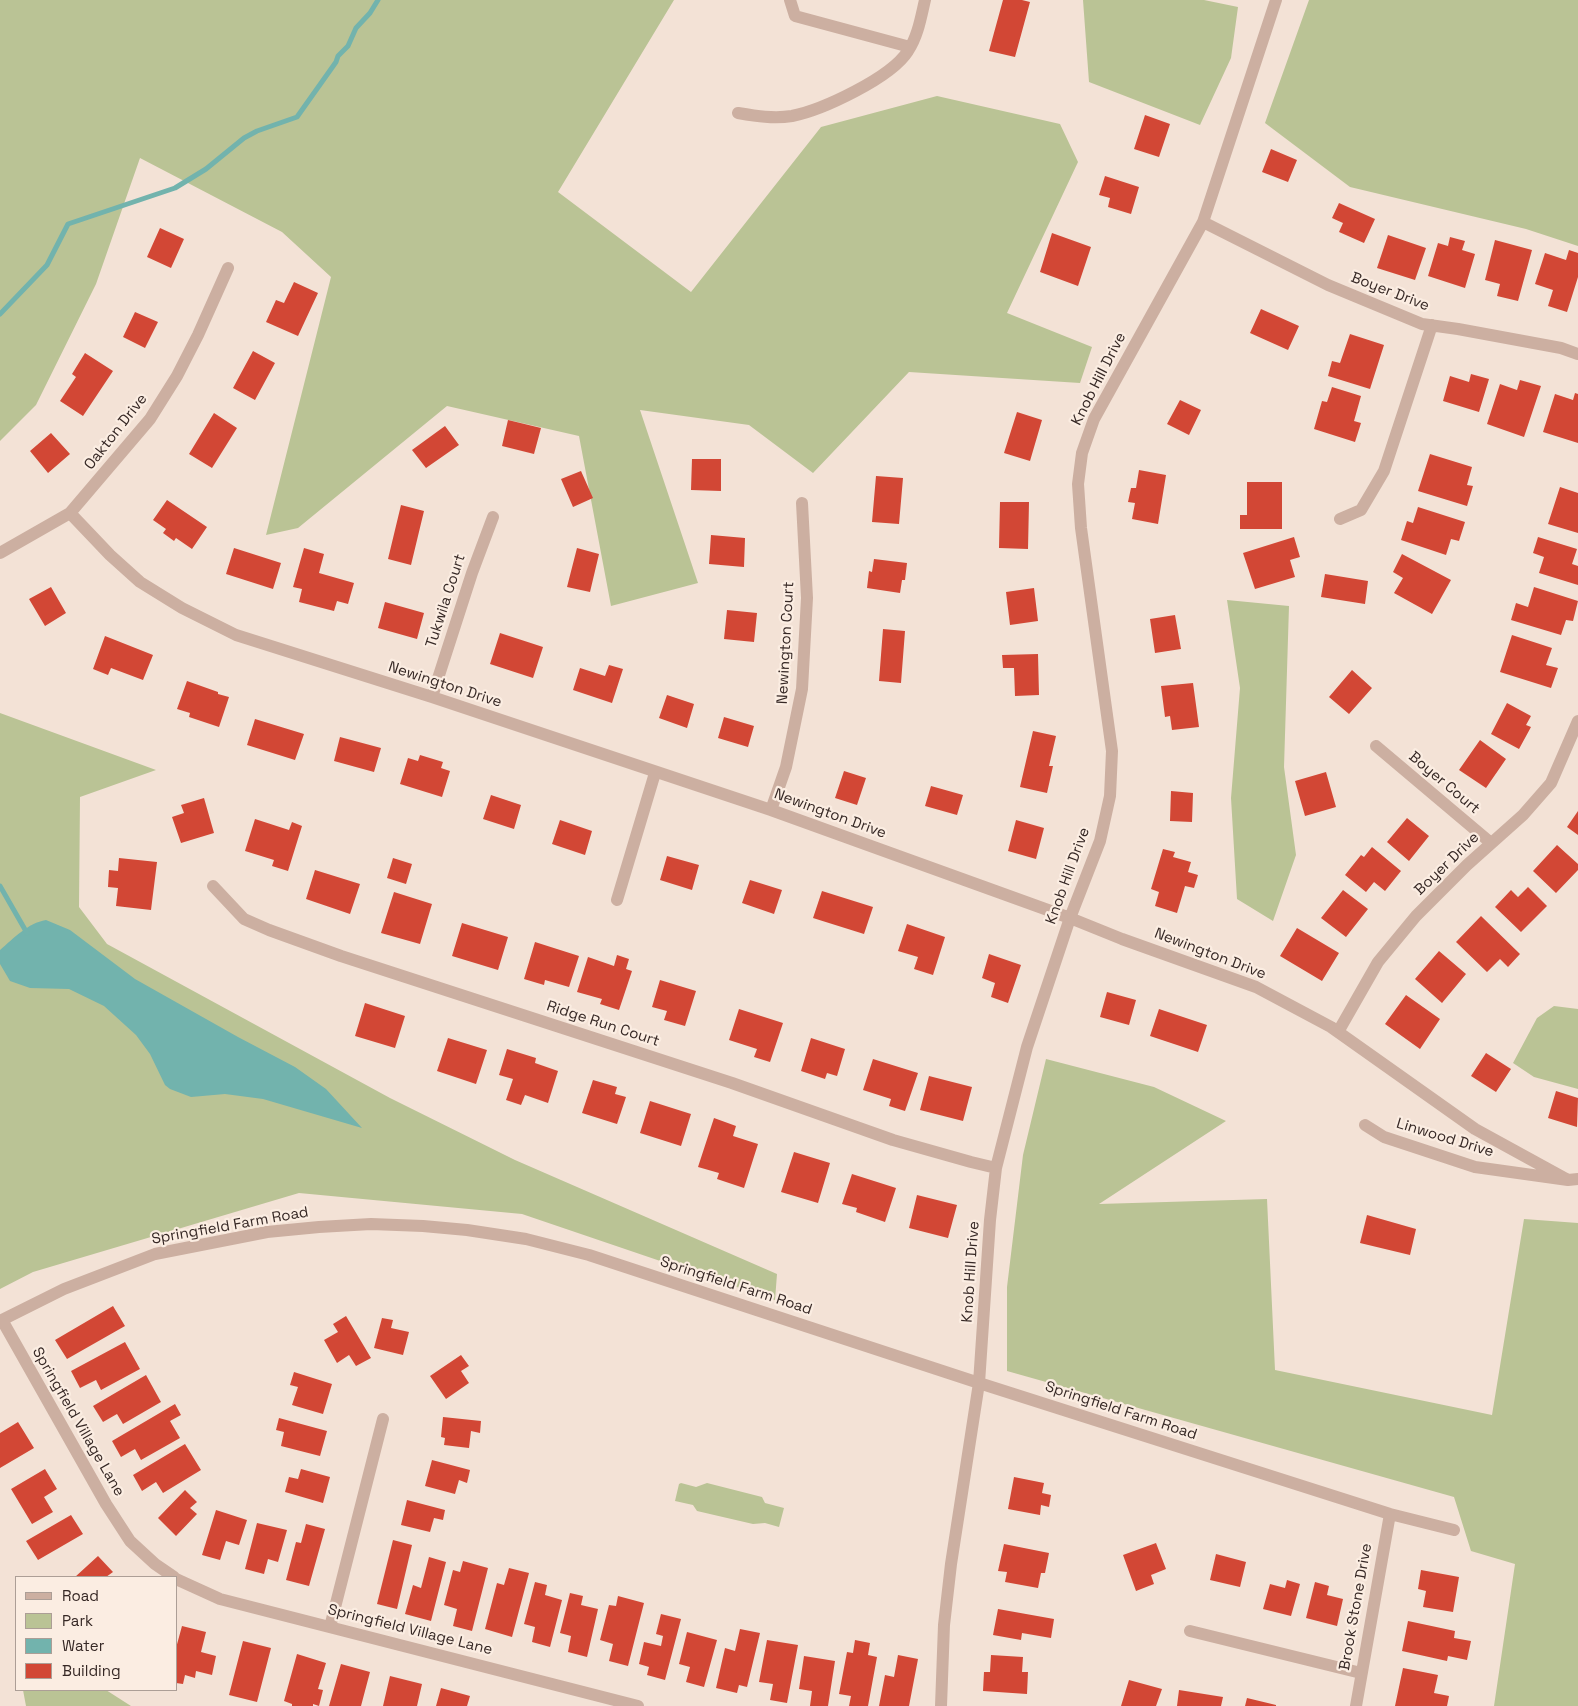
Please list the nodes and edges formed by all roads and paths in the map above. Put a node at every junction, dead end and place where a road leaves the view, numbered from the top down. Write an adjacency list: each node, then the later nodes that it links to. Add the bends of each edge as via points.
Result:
1 (790, 0): 4 (street, via 795,16)
2 (926, 0): 4 (street)
3 (1276, 0): 6 (street, Knob Hill Drive)
4 (909, 49): 5 (street, via 890,70 860,89 811,111 769,118)
5 (738, 113)
6 (1203, 222): 8 (street, Boyer Drive, via 1328,285 1422,324); 23 (street, Knob Hill Drive, via 1094,419 1082,453 1078,484 1081,528 1112,751 1110,796 1100,841)
7 (228, 268): 11 (street, Oakton Drive, via 185,360 150,419)
8 (1432, 325): 9 (street, Boyer Drive, via 1551,346); 13 (street, via 1384,471 1361,510)
9 (1578, 354)
10 (802, 504): 19 (street, Newington Court, via 807,598 802,689 786,767)
11 (70, 513): 14 (street, Oakton Drive); 15 (street, Newington Drive, via 140,582 182,608 236,634)
12 (493, 517): 15 (street, Tukwila Court)
13 (1340, 518)
14 (0, 553)
15 (432, 697): 18 (street, Newington Drive)
16 (1578, 721): 20 (street, Boyer Drive, via 1551,783 1523,815)
17 (1376, 746): 20 (street, Boyer Court)
18 (655, 773): 19 (street, Newington Drive); 22 (street)
19 (771, 810): 23 (street, Newington Drive)
20 (1491, 843): 24 (street, Boyer Drive, via 1416,916 1378,962)
21 (213, 886): 26 (street, Ridge Run Court, via 244,919 287,937 724,1080 892,1140)
22 (617, 900)
23 (1070, 918): 24 (street, Newington Drive, via 1256,987); 26 (street, Knob Hill Drive, via 1026,1047)
24 (1338, 1032): 27 (street, Newington Drive, via 1475,1129)
25 (1365, 1125): 27 (street, Linwood Drive, via 1384,1136 1475,1167)
26 (996, 1168): 29 (street, Knob Hill Drive)
27 (1573, 1180)
28 (1, 1321): 29 (street, Springfield Farm Road, via 64,1289 155,1254 267,1232 319,1226 423,1226 526,1239 589,1255); 33 (street, Springfield Village Lane, via 130,1541)
29 (979, 1383): 31 (street, Springfield Farm Road); 39 (street, Knob Hill Drive, via 949,1582)
30 (383, 1419): 35 (street)
31 (1390, 1514): 32 (street, Springfield Farm Road); 37 (street, Brook Stone Drive)
32 (1454, 1530)
33 (172, 1576)
34 (178, 1579): 35 (street, Springfield Village Lane, via 216,1598)
35 (330, 1627): 38 (street, Springfield Village Lane)
36 (1190, 1631): 37 (street)
37 (1361, 1673): 40 (street, Brook Stone Drive)
38 (638, 1706)
39 (941, 1706)
40 (1356, 1706)

